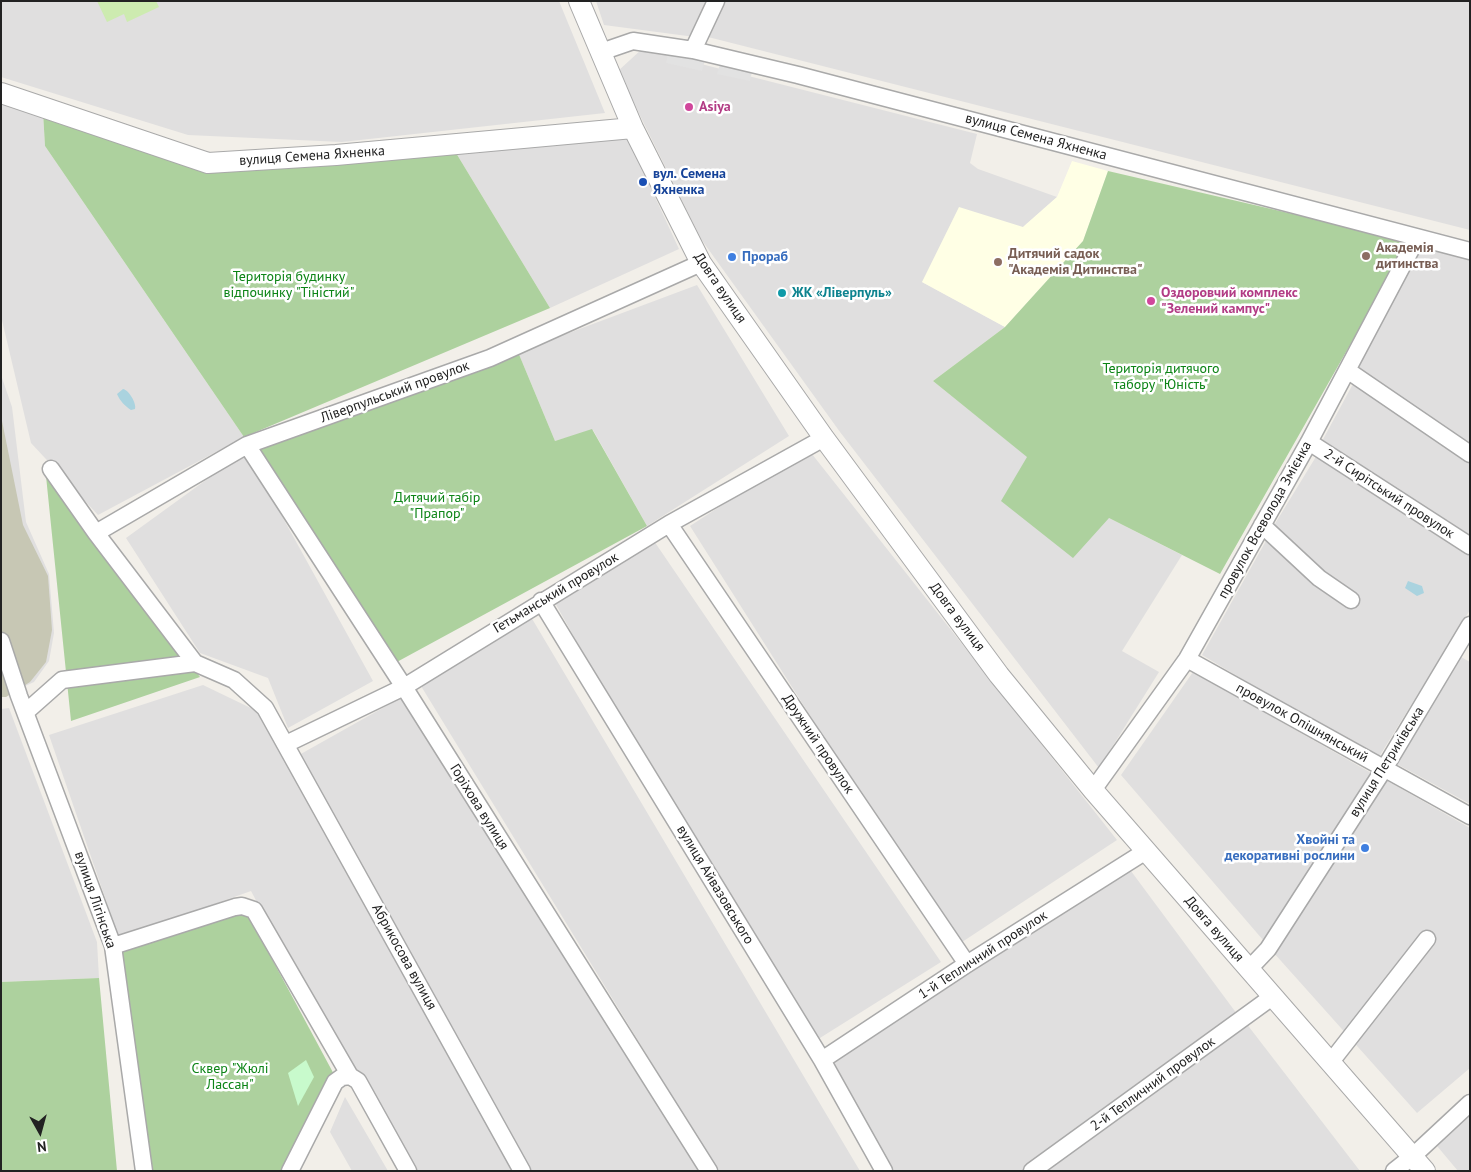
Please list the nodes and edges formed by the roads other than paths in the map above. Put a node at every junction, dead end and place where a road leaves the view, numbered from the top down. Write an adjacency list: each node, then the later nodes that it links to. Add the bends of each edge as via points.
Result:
1 (579, 1): 4 (street, Довга вулиця)
2 (716, 1): 3 (street)
3 (693, 50): 4 (street, вулиця Семена Яхненка, via 633,41); 7 (street, вулиця Семена Яхненка)
4 (601, 52): 6 (street, Довга вулиця)
5 (1, 93): 6 (street, вулиця Семена Яхненка, via 208,164)
6 (633, 128): 9 (street, Довга вулиця)
7 (1417, 238): 8 (street, вулиця Семена Яхненка); 10 (street, провулок Всеволода Змієнка)
8 (1470, 251)
9 (701, 263): 11 (street, Довга вулиця); 13 (street, Ліверпульський провулок, via 490,358)
10 (1347, 370): 12 (street, провулок Всеволода Змієнка); 14 (street)
11 (824, 438): 16 (street, Гетьманський провулок); 31 (street, Довга вулиця, via 1000,674)
12 (1309, 442): 17 (street, провулок Всеволода Змієнка); 19 (street, 2-й Сирітський провулок)
13 (247, 445): 18 (street, Ліверпульський провулок); 27 (street, Горіхова вулиця)
14 (1470, 454)
15 (51, 469): 18 (street)
16 (669, 524): 21 (street, Гетьманський провулок); 36 (street, Дружний провулок)
17 (1262, 525): 20 (street, via 1319,578); 25 (street, провулок Всеволода Змієнка)
18 (96, 533): 26 (street)
19 (1470, 546)
20 (1351, 600)
21 (541, 601): 27 (street, Гетьманський провулок); 39 (street, вулиця Айвазовського)
22 (1470, 625): 24 (street, вулиця Петриківська)
23 (1, 641): 28 (street, вулиця Лігінська)
24 (1464, 648): 30 (street, вулиця Петриківська)
25 (1187, 660): 30 (street, провулок Опішнянський); 31 (street, провулок Всеволода Змієнка)
26 (195, 663): 28 (street, via 62,680); 29 (street, Абрикосова вулиця, via 234,680 265,708)
27 (404, 687): 29 (street, Гетьманський провулок); 48 (street, Горіхова вулиця)
28 (27, 712): 35 (street, вулиця Лігінська)
29 (286, 744): 47 (street, Абрикосова вулиця)
30 (1384, 769): 32 (street, провулок Опішнянський); 37 (street, вулиця Петриківська, via 1268,950)
31 (1093, 790): 33 (street, Довга вулиця)
32 (1470, 816)
33 (1146, 851): 36 (street, 1-й Тепличний провулок); 37 (street, Довга вулиця)
34 (1428, 939): 40 (street)
35 (113, 946): 41 (street, via 242,906 254,910); 44 (street, вулиця Лігінська)
36 (967, 964): 39 (street, 1-й Тепличний провулок)
37 (1249, 969): 38 (street, Довга вулиця)
38 (1272, 996): 40 (street, Довга вулиця); 50 (street, 2-й Тепличний провулок)
39 (822, 1060): 49 (street, вулиця Айвазовського)
40 (1330, 1063): 43 (street, Довга вулиця)
41 (350, 1076): 45 (street, via 335,1082); 46 (street, via 358,1081)
42 (1470, 1103): 43 (street)
43 (1419, 1164): 51 (street)
44 (144, 1171)
45 (290, 1171)
46 (408, 1171)
47 (522, 1171)
48 (709, 1171)
49 (884, 1171)
50 (1032, 1171)
51 (1394, 1171)

